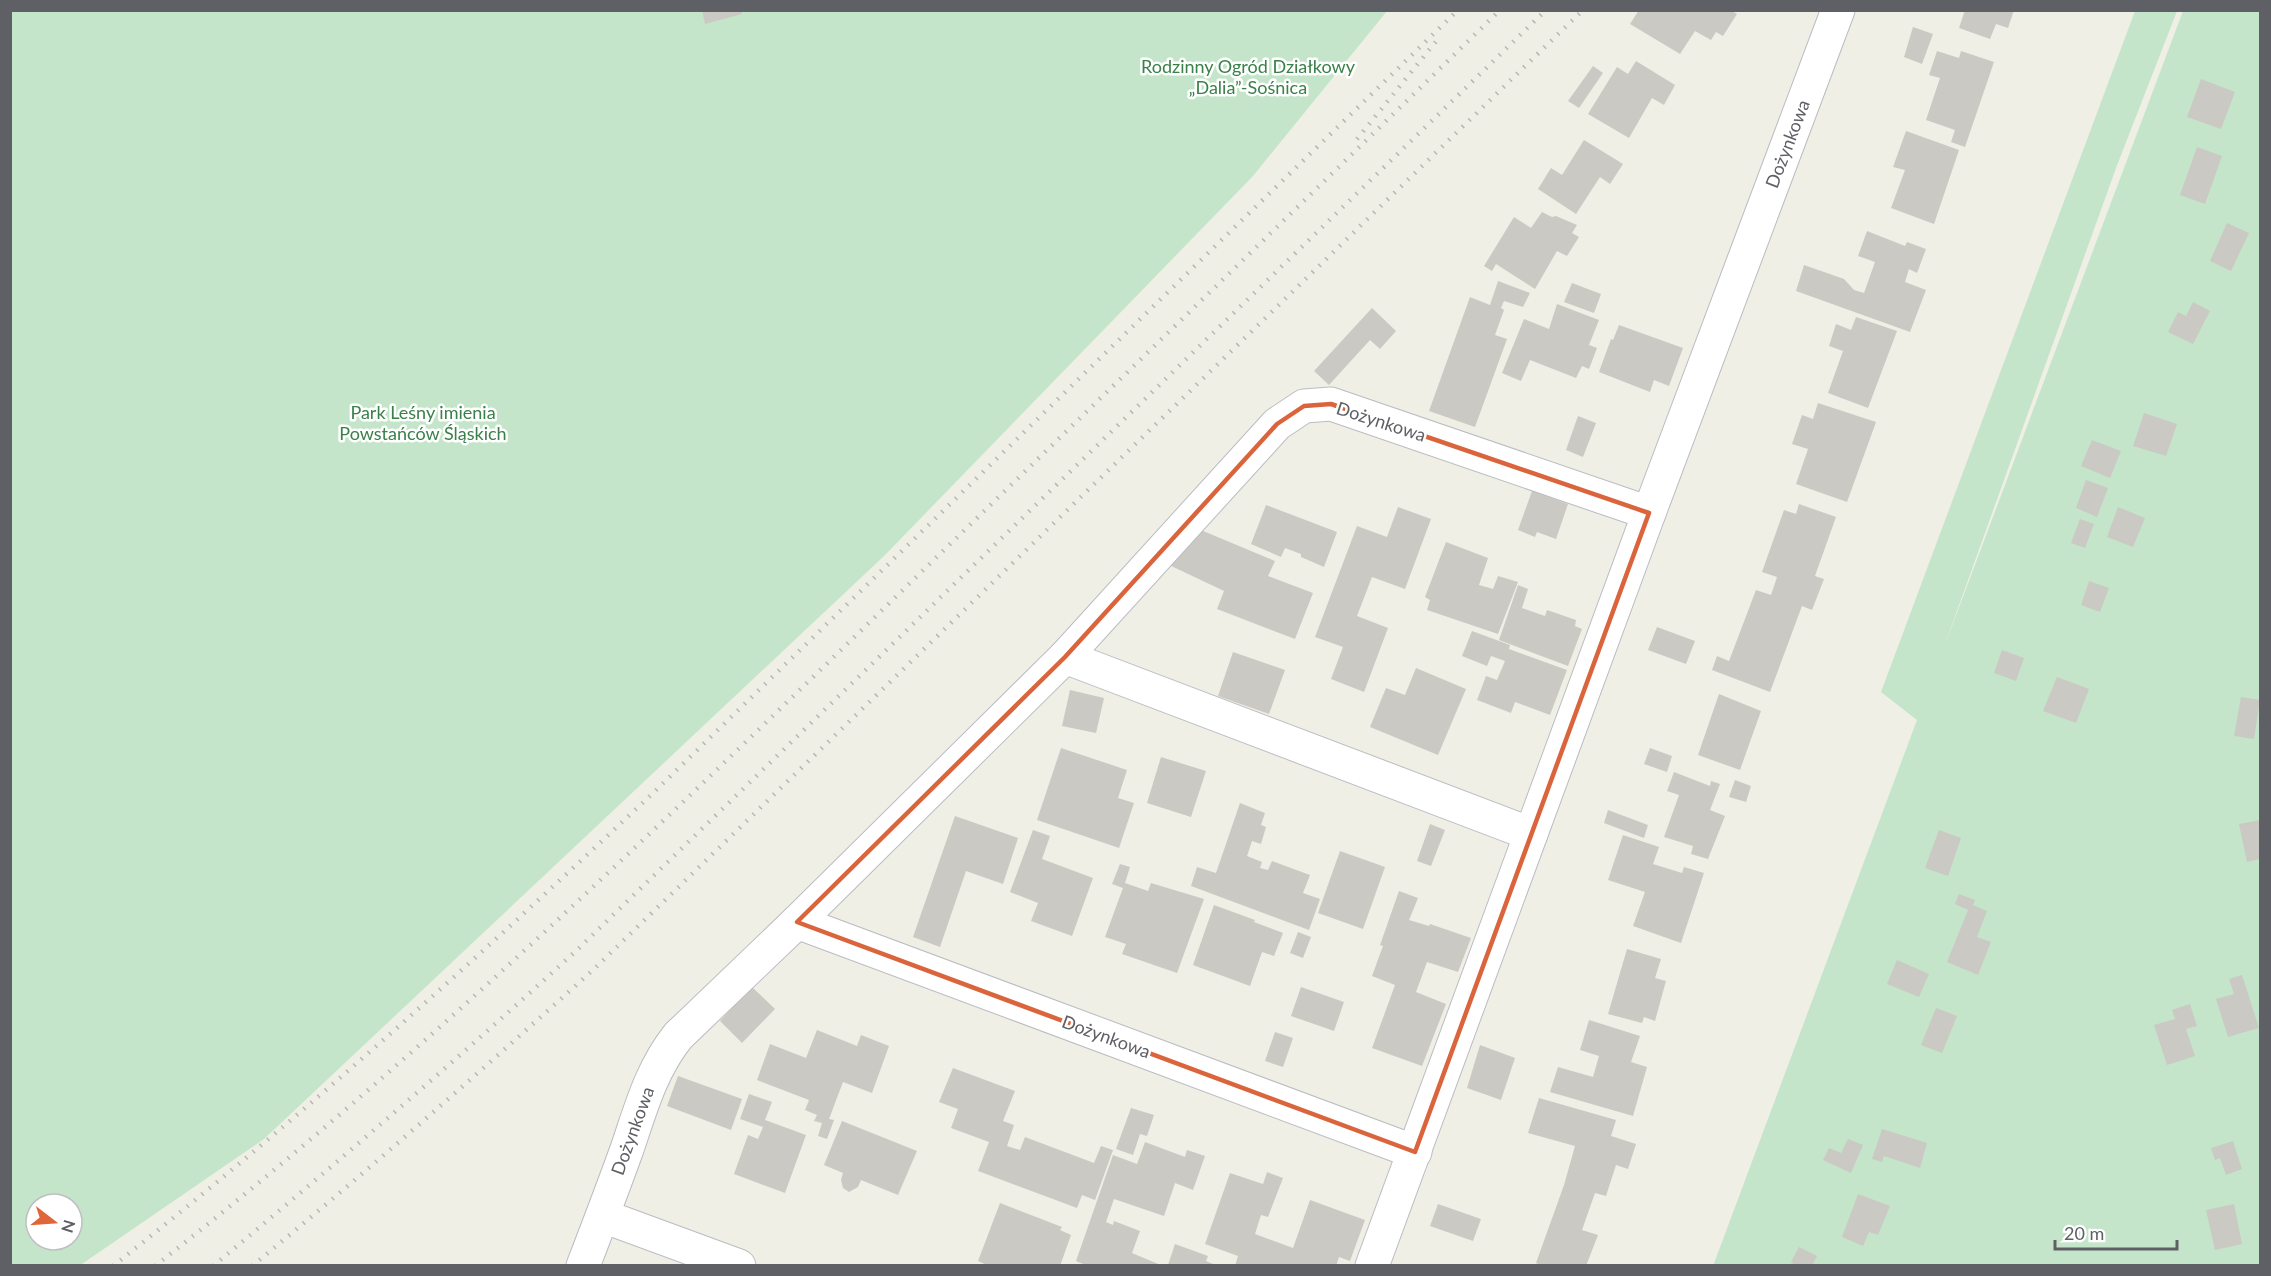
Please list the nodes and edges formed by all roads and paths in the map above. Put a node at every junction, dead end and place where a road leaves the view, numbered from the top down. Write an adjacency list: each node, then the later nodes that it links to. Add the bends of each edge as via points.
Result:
1 (1838, 10): 2 (street, Dożynkowa)
2 (1649, 513): 3 (street, Dożynkowa, via 1331,404 1304,406 1277,424); 4 (street, Dożynkowa)
3 (1065, 657): 4 (street); 5 (street, Dożynkowa)
4 (1531, 834): 6 (street, Dożynkowa)
5 (797, 922): 6 (street, Dożynkowa); 7 (street, Dożynkowa, via 678,1036 663,1056)
6 (1414, 1152): 10 (street, Dożynkowa)
7 (603, 1216): 8 (street, Dożynkowa); 9 (street)
8 (583, 1266)
9 (738, 1266)
10 (1372, 1266)

